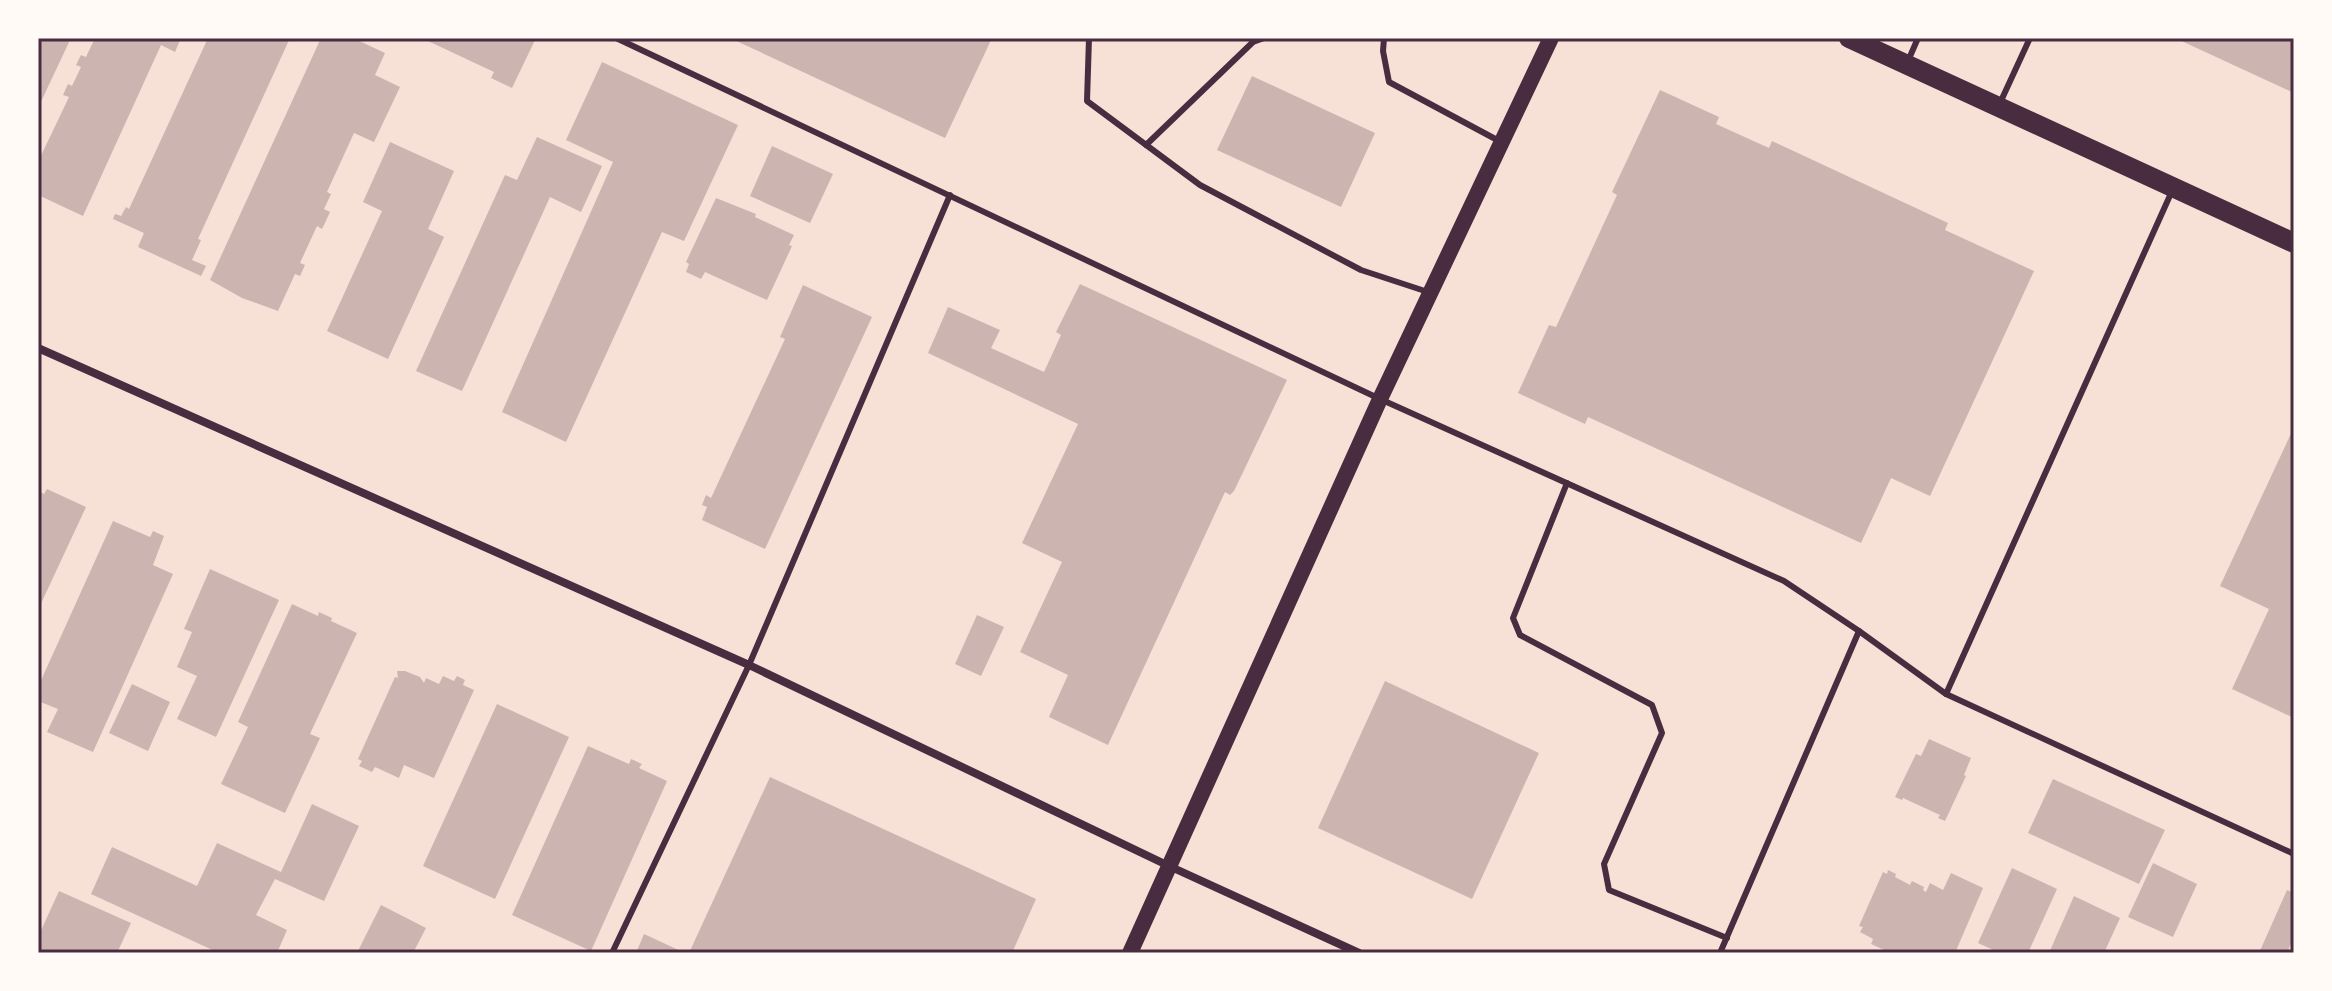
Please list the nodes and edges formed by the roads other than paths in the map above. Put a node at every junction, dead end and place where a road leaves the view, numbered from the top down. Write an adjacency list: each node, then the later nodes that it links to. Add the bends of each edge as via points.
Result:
1 (616, 38): 14 (lane)
2 (1089, 38): 12 (lane, via 1087,101)
3 (1264, 38): 12 (lane, via 1253,42)
4 (1384, 38): 11 (lane, via 1389,82)
5 (1551, 38): 11 (main road)
6 (1849, 38): 9 (main road)
7 (1918, 38): 9 (lane)
8 (2030, 38): 10 (lane)
9 (1907, 65): 10 (main road)
10 (1998, 106): 13 (main road)
11 (1501, 142): 16 (main road)
12 (1146, 145): 16 (lane, via 1200,185 1345,262)
13 (2174, 187): 15 (main road); 22 (lane)
14 (950, 195): 18 (lane); 21 (lane)
15 (2294, 243)
16 (1431, 292): 18 (main road)
17 (38, 348): 21 (street)
18 (1380, 399): 19 (lane); 24 (main road)
19 (1567, 483): 20 (lane, via 1784,581); 25 (lane, via 1513,618 1520,635 1652,705 1662,733 1604,864 1609,890)
20 (1859, 631): 22 (lane); 25 (lane)
21 (749, 665): 24 (street); 26 (lane)
22 (1946, 694): 23 (lane)
23 (2294, 854)
24 (1169, 866): 27 (main road); 28 (street)
25 (1727, 938): 29 (lane)
26 (612, 953)
27 (1130, 953)
28 (1359, 953)
29 (1720, 953)

